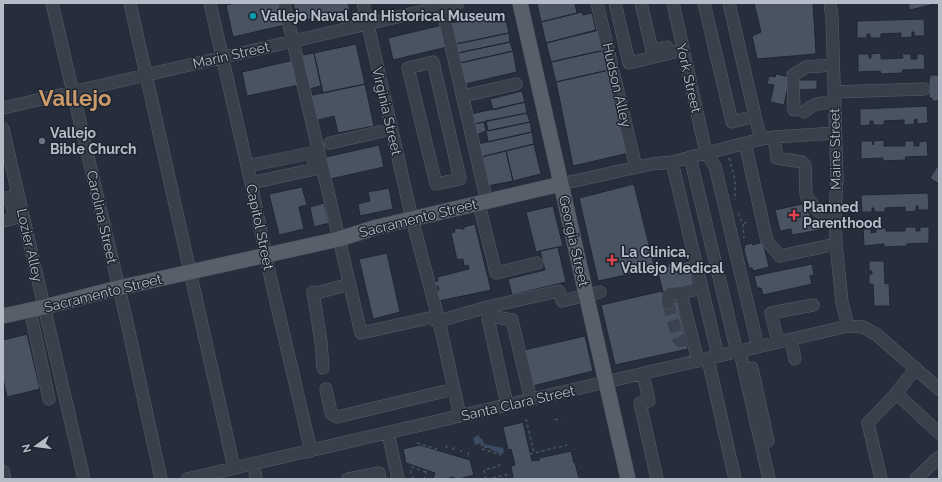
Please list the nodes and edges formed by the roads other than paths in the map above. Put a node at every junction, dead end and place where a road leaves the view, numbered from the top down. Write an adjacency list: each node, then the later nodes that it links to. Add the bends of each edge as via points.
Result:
1 (52, 3): 24 (street, Carolina Street)
2 (132, 3): 21 (street)
3 (210, 3): 19 (street, Capitol Street)
4 (284, 3): 17 (street)
5 (362, 3): 16 (street, Virginia Street)
6 (458, 3): 15 (street, Marin Street)
7 (520, 3): 43 (main road, Georgia Street)
8 (597, 3): 41 (street, Hudson Alley)
9 (615, 3): 18 (street, via 629,63)
10 (641, 3): 18 (street, via 652,50)
11 (673, 3): 18 (street, York Street)
12 (704, 3): 28 (street, via 732,122)
13 (729, 3): 28 (street)
14 (830, 3): 20 (street, Maine Street)
15 (442, 5): 16 (street, Marin Street); 25 (street)
16 (367, 24): 17 (street, Marin Street); 30 (street, Virginia Street)
17 (292, 41): 19 (street, Marin Street); 49 (street)
18 (682, 47): 37 (street, York Street)
19 (222, 57): 21 (street, Marin Street); 40 (street, Capitol Street)
20 (833, 65): 26 (street, Maine Street); 26 (street, via 806,67 793,75 799,111)
21 (146, 74): 24 (street, Marin Street); 53 (street)
22 (516, 84): 25 (street)
23 (924, 89): 26 (street)
24 (72, 91): 27 (street, Marin Street); 55 (street, Carolina Street)
25 (463, 96): 45 (street)
26 (834, 97): 31 (street, Maine Street)
27 (3, 108)
28 (755, 116): 34 (street)
29 (3, 129): 61 (street, Lozier Alley)
30 (392, 129): 35 (street); 47 (street, Virginia Street)
31 (835, 133): 33 (street, Sacramento Street); 46 (street, Maine Street)
32 (424, 135): 32 (street, via 436,184 460,179 433,62 408,68)
33 (774, 137): 34 (street, Sacramento Street); 46 (street, via 777,158 802,162 806,167 808,199 819,212)
34 (761, 139): 36 (street, Sacramento Street)
35 (330, 143)
36 (745, 143): 37 (street, Sacramento Street); 50 (street, via 767,241 780,256)
37 (706, 153): 38 (street, Sacramento Street); 68 (street, York Street, via 715,166)
38 (690, 157): 39 (street, Sacramento Street); 69 (street)
39 (672, 162): 41 (street, Sacramento Street); 56 (street)
40 (247, 166): 42 (street, Capitol Street); 42 (street, via 311,153 315,169)
41 (636, 167): 43 (street, Sacramento Street)
42 (251, 183): 51 (street, Capitol Street)
43 (561, 184): 45 (main road, Sacramento Street); 58 (main road, Georgia Street)
44 (3, 199): 48 (street, via 10,197 15,218)
45 (483, 203): 47 (main road, Sacramento Street); 52 (street, via 496,273)
46 (835, 212): 50 (street, Maine Street)
47 (412, 220): 49 (main road, Sacramento Street, via 377,227); 64 (street, Virginia Street)
48 (3, 221)
49 (339, 239): 51 (main road, Sacramento Street); 54 (street)
50 (836, 244): 65 (street, Maine Street, via 842,302)
51 (266, 256): 53 (main road, Sacramento Street); 87 (street, Capitol Street)
52 (537, 263)
53 (190, 272): 55 (main road, Sacramento Street); 90 (street)
54 (350, 284): 64 (street, via 361,333 429,318); 72 (street, via 313,293)
55 (118, 288): 61 (main road, Sacramento Street); 94 (street, Carolina Street)
56 (702, 288): 57 (street); 70 (street)
57 (682, 293): 59 (street, via 670,294); 70 (street, via 689,340)
58 (593, 294): 64 (street, via 562,301 560,291); 76 (main road, Georgia Street)
59 (668, 303)
60 (813, 305): 67 (street, via 772,313)
61 (44, 307): 62 (main road, Sacramento Street); 93 (street, Lozier Alley)
62 (30, 310): 63 (main road, Sacramento Street); 81 (street)
63 (3, 316)
64 (439, 320): 78 (street, Virginia Street)
65 (848, 326): 66 (street, Santa Clara Street); 74 (street, via 863,327 876,334)
66 (790, 340): 67 (street, Santa Clara Street); 71 (street)
67 (778, 342): 68 (street, Santa Clara Street)
68 (758, 347): 69 (street, Santa Clara Street)
69 (738, 352): 70 (street, Santa Clara Street); 103 (street)
70 (708, 359): 75 (street, Santa Clara Street); 102 (street)
71 (795, 359)
72 (323, 368)
73 (752, 368): 104 (street)
74 (916, 368): 79 (street); 80 (street)
75 (643, 373): 76 (street, Santa Clara Street); 101 (street, via 650,401 640,403)
76 (606, 382): 82 (street, Santa Clara Street); 100 (main road, Georgia Street)
77 (326, 389): 78 (street, via 331,413 337,417)
78 (454, 389): 84 (street, Virginia Street)
79 (939, 389)
80 (896, 393): 85 (street); 105 (street, via 868,423)
81 (49, 398)
82 (530, 400): 83 (street, Santa Clara Street); 83 (street, via 512,320 488,318)
83 (507, 405): 84 (street, Santa Clara Street)
84 (460, 416): 86 (street, Santa Clara Street)
85 (939, 432)
86 (388, 433): 87 (street, Santa Clara Street); 99 (street)
87 (311, 451): 89 (street, Santa Clara Street)
88 (939, 457): 106 (street)
89 (254, 464): 90 (street, Santa Clara Street); 96 (street)
90 (234, 468): 95 (street, Santa Clara Street)
91 (3, 471): 92 (street)
92 (5, 479)
93 (84, 479)
94 (162, 479)
95 (186, 479)
96 (256, 479)
97 (348, 479): 98 (street, via 379,473)
98 (380, 479)
99 (398, 479)
100 (628, 479)
101 (657, 479)
102 (735, 479)
103 (769, 479)
104 (777, 479)
105 (881, 479)
106 (916, 479)

